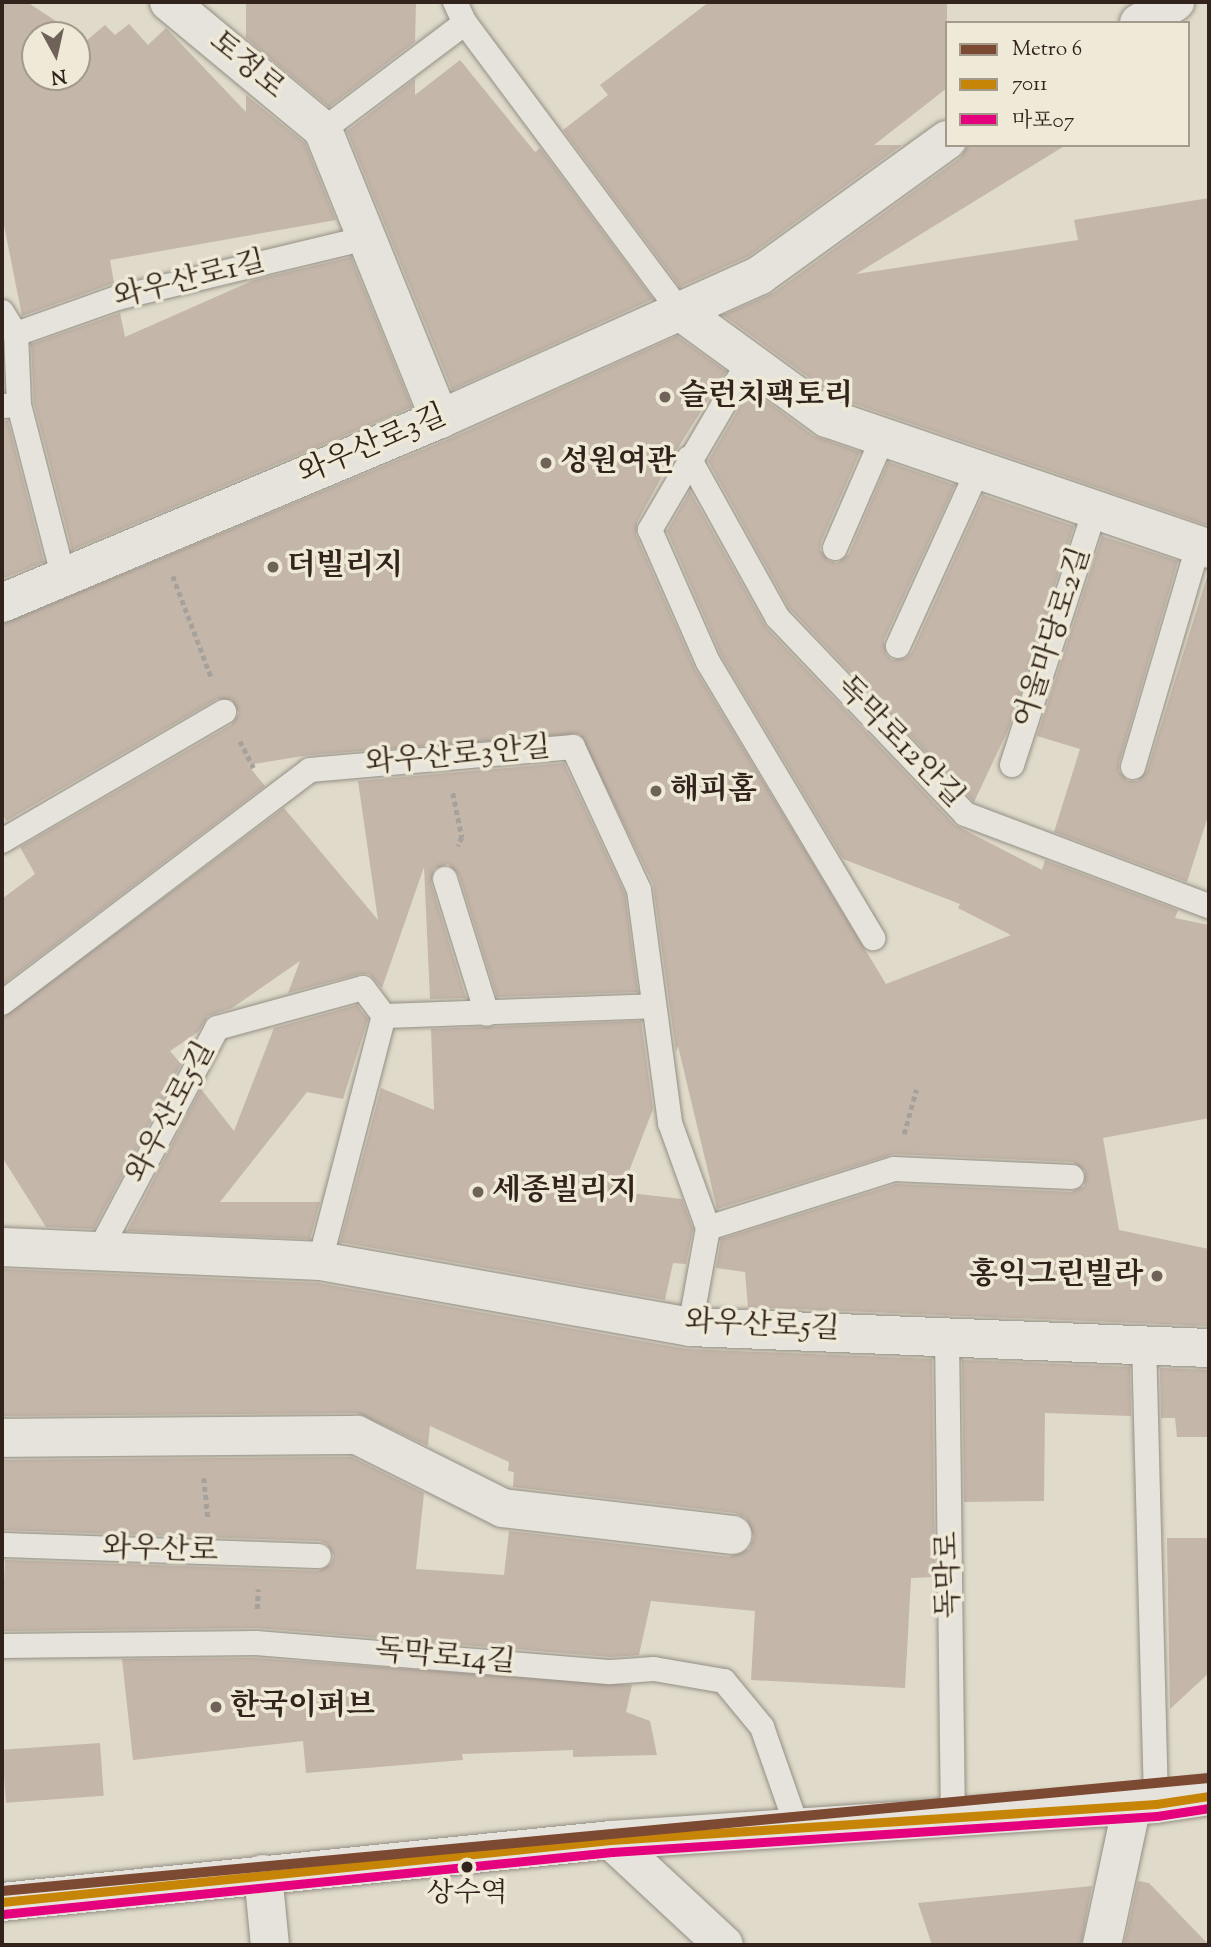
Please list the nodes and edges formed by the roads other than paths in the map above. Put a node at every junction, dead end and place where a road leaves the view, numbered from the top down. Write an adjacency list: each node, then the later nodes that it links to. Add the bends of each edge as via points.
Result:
1 (169, 2): 5 (street, 토정로)
2 (1175, 2): 4 (street)
3 (460, 12): 5 (lane); 8 (lane)
4 (1142, 21)
5 (323, 130): 7 (street)
6 (945, 140): 8 (street, 와우산로3길, via 760,275)
7 (367, 238): 10 (lane, 와우산로1길, via 117,298); 13 (street)
8 (680, 311): 11 (street, 어울마당로2길); 13 (street, 와우산로3길)
9 (2, 312): 10 (lane)
10 (16, 334): 12 (lane)
11 (749, 361): 14 (street, 어울마당로2길, via 827,418); 15 (lane)
12 (10, 406): 20 (lane)
13 (440, 419): 20 (street, 와우산로3길)
14 (883, 437): 16 (street, 어울마당로2길); 19 (lane)
15 (689, 458): 28 (lane, 독막로12안길, via 777,617 965,814); 29 (lane, via 650,530 708,662)
16 (978, 470): 17 (street, 어울마당로2길); 22 (lane)
17 (1095, 510): 18 (street, 어울마당로2길); 24 (lane, 어울마당로2길)
18 (1204, 547): 25 (lane, 어울마당로2길)
19 (835, 548)
20 (63, 575): 21 (street, 와우산로3길)
21 (2, 603)
22 (898, 646)
23 (225, 712): 26 (lane)
24 (1012, 765)
25 (1133, 768)
26 (2, 841)
27 (445, 879): 32 (lane)
28 (1209, 906)
29 (873, 938)
30 (2, 1003): 31 (lane, 와우산로3안길, via 310,770 573,747 639,890)
31 (654, 1006): 32 (lane); 35 (lane, 와우산로3안길, via 670,1123)
32 (487, 1014): 33 (lane)
33 (384, 1016): 37 (lane, 와우산로5길, via 363,988 217,1028); 38 (lane)
34 (1072, 1178): 35 (lane, via 894,1169)
35 (708, 1228): 39 (lane)
36 (2, 1247): 37 (street, 와우산로5길)
37 (99, 1251): 38 (street, 와우산로5길)
38 (320, 1261): 39 (street, 와우산로5길)
39 (690, 1327): 40 (street, 와우산로5길)
40 (947, 1334): 41 (street, 와우산로5길); 50 (lane, 독막로)
41 (1144, 1342): 42 (street, 와우산로5길); 49 (lane)
42 (1209, 1348)
43 (2, 1438): 44 (street, via 357,1435 503,1508)
44 (732, 1535)
45 (2, 1545): 46 (lane, 와우산로)
46 (319, 1556)
47 (2, 1646): 51 (lane, 독막로14길, via 256,1643 611,1672 654,1669 724,1681 762,1727)
48 (1209, 1796): 49 (street)
49 (1144, 1805): 50 (street); 57 (street)
50 (953, 1817): 51 (street)
51 (796, 1825): 52 (street)
52 (611, 1840): 53 (street); 56 (street)
53 (263, 1874): 54 (street); 55 (street)
54 (2, 1902)
55 (270, 1945)
56 (724, 1945)
57 (1102, 1945)

